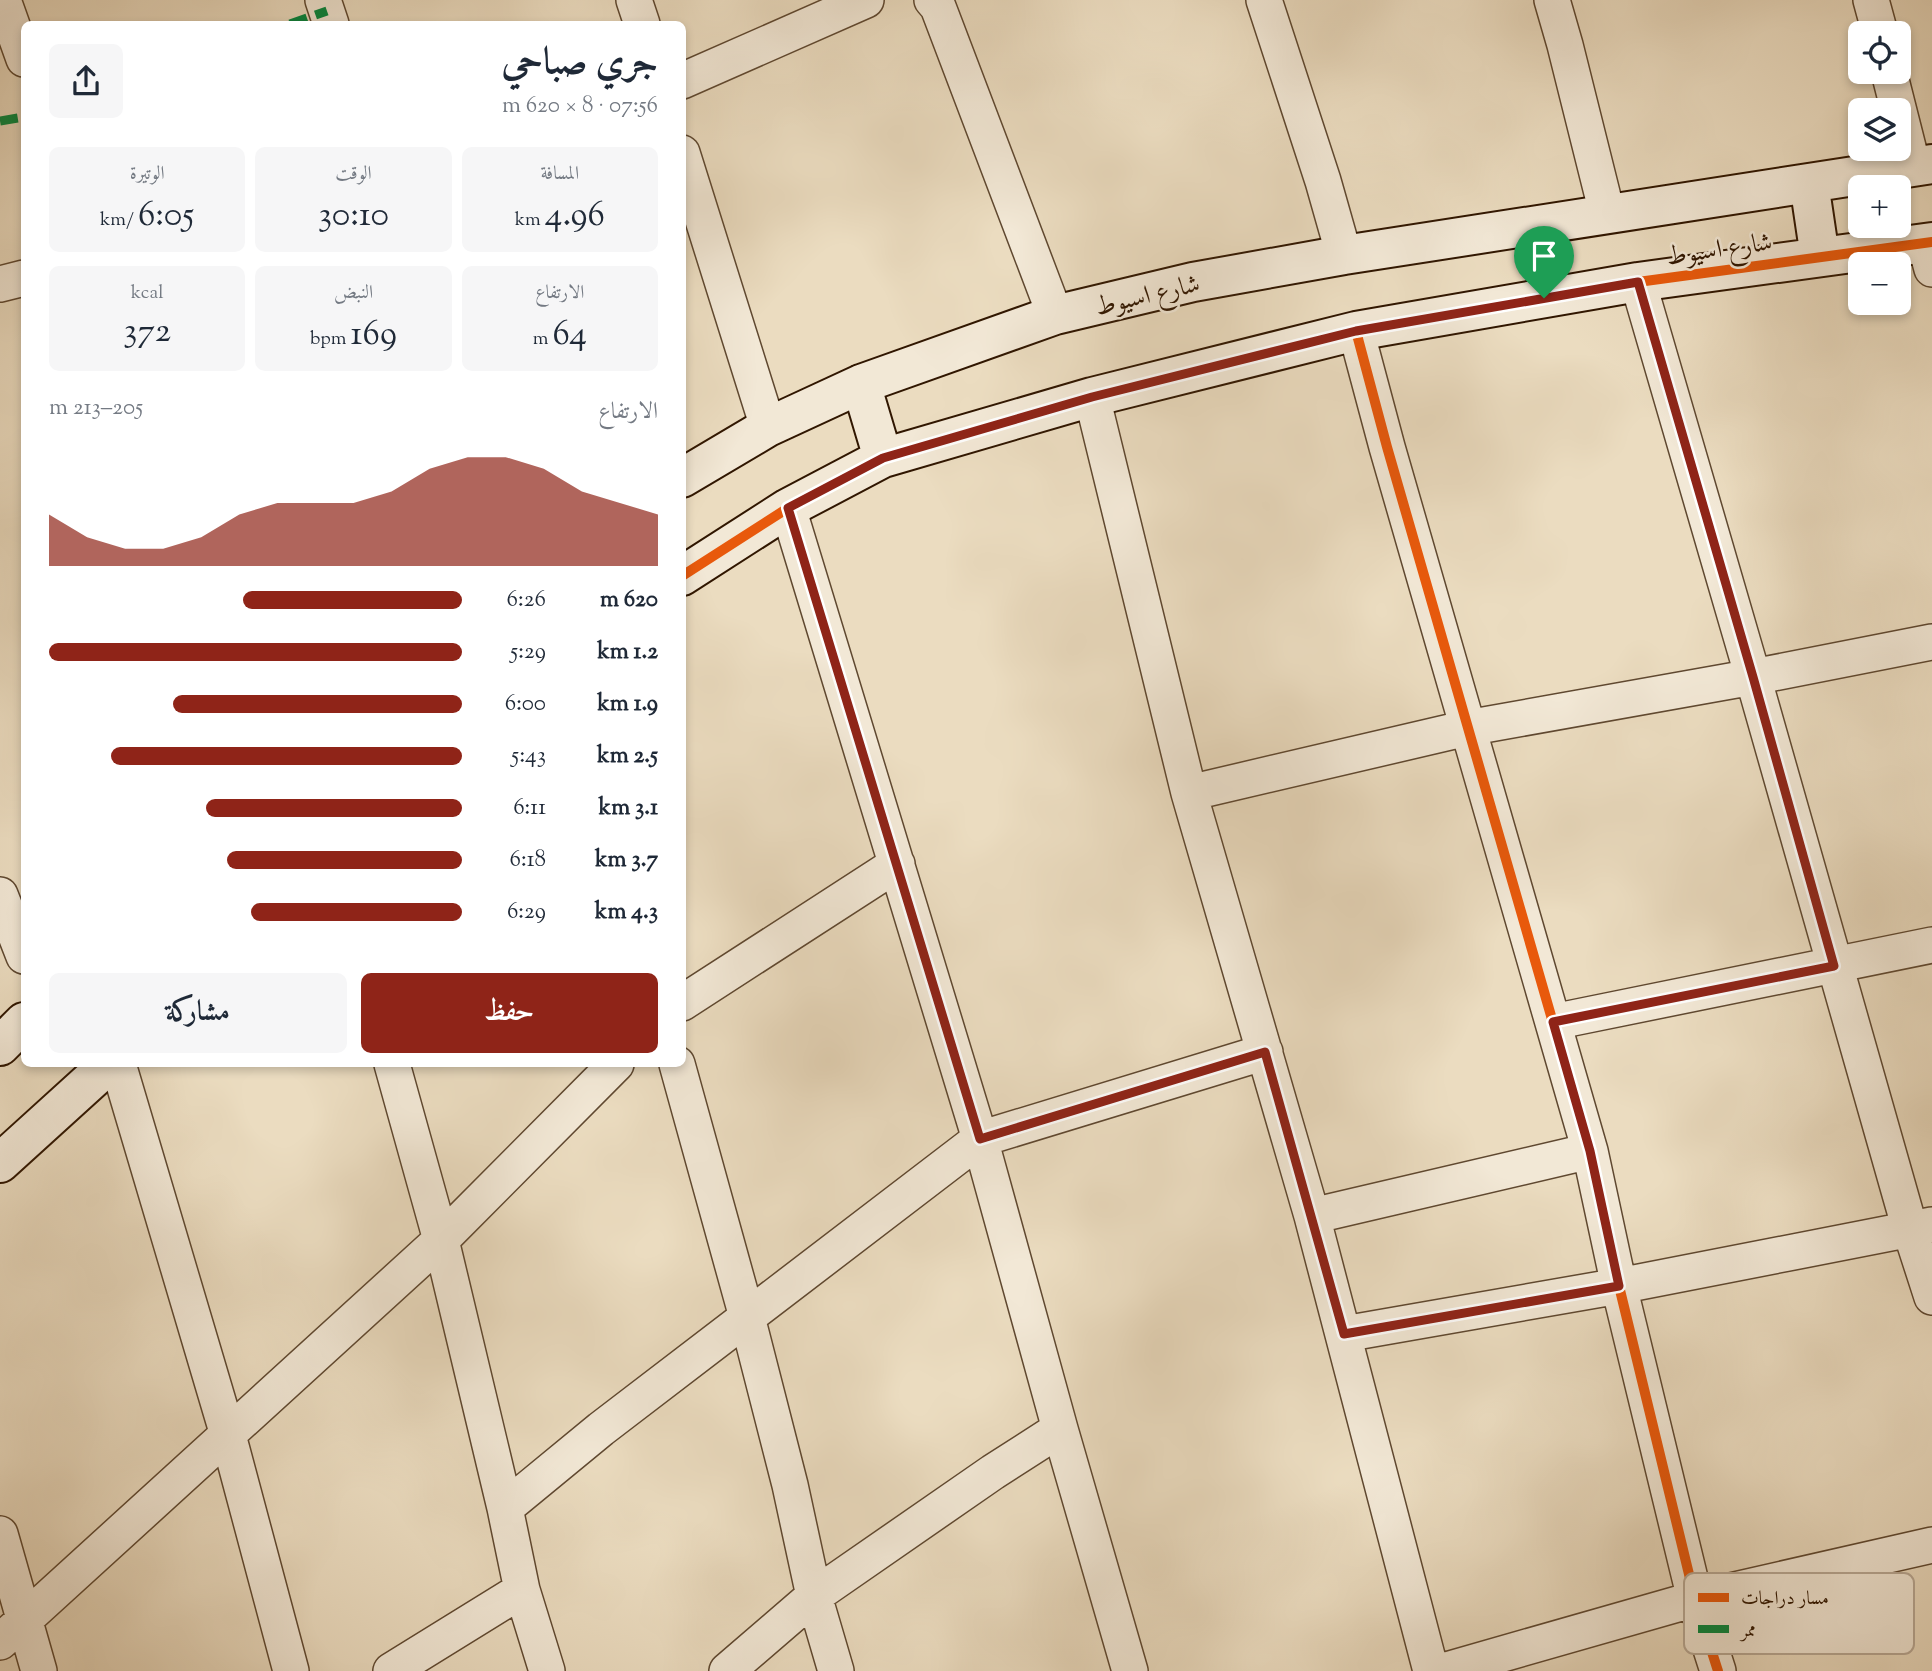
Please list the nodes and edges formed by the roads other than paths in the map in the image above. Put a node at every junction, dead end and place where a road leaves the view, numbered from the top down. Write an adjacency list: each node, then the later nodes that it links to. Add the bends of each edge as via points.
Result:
1 (3, 0): 12 (street)
2 (323, 0): 9 (street)
3 (634, 0): 10 (street)
4 (866, 0): 13 (street)
5 (932, 0): 25 (street)
6 (1264, 0): 20 (street)
7 (1552, 0): 18 (street)
8 (1871, 0): 11 (street)
9 (330, 21)
10 (641, 21)
11 (1877, 21)
12 (21, 50)
13 (686, 79)
14 (1893, 84): 15 (street)
15 (1923, 165): 17 (street, شارع اسيوط)
16 (686, 166): 29 (street)
17 (1809, 183): 18 (street, شارع اسيوط); 21 (street)
18 (1607, 213): 20 (street, شارع اسيوط)
19 (1930, 251): 21 (street, شارع اسيوط)
20 (1344, 255): 25 (street, شارع اسيوط, via 1194,282)
21 (1820, 257): 23 (street, شارع اسيوط)
22 (21, 279): 24 (street)
23 (1638, 282): 26 (street, شارع اسيوط); 35 (street)
24 (0, 284)
25 (1055, 315): 27 (street, شارع اسيوط)
26 (1356, 331): 28 (street, شارع اسيوط); 36 (street)
27 (861, 384): 29 (street, شارع اسيوط); 30 (street)
28 (1092, 397): 30 (street, شارع اسيوط); 37 (street)
29 (768, 427): 31 (street, شارع اسيوط)
30 (883, 458): 32 (street, شارع اسيوط)
31 (686, 476)
32 (788, 508): 33 (street, شارع اسيوط); 38 (street)
33 (686, 573)
34 (1932, 642): 35 (street)
35 (1753, 677): 36 (street); 42 (street)
36 (1467, 728): 37 (street); 44 (street)
37 (1189, 793): 47 (street)
38 (897, 864): 43 (street); 53 (street)
39 (0, 895): 41 (street)
40 (1932, 945): 42 (street)
41 (21, 948)
42 (1834, 966): 44 (street); 57 (street)
43 (686, 1000)
44 (1553, 1022): 54 (street)
45 (21, 1025): 46 (street)
46 (0, 1046)
47 (1265, 1052): 53 (street); 56 (street)
48 (106, 1067): 55 (street)
49 (119, 1067): 64 (street)
50 (393, 1067): 58 (street)
51 (613, 1067): 58 (street)
52 (678, 1067): 61 (street)
53 (980, 1139): 61 (street); 63 (street)
54 (1590, 1151): 56 (street); 59 (street)
55 (0, 1163)
56 (1312, 1216): 62 (street)
57 (1921, 1227): 59 (street); 60 (street)
58 (441, 1240): 64 (street); 65 (street)
59 (1619, 1286): 62 (street); 68 (street)
60 (1932, 1297)
61 (747, 1317): 65 (street); 71 (street)
62 (1344, 1334): 82 (street)
63 (1060, 1429): 71 (street); 81 (street)
64 (228, 1435): 73 (street); 76 (street)
65 (505, 1508): 70 (street)
66 (0, 1534): 73 (street)
67 (1932, 1545): 69 (street)
68 (1689, 1573)
69 (1809, 1573)
70 (522, 1590): 77 (street); 78 (street)
71 (814, 1596): 79 (street); 80 (street)
72 (1684, 1602): 83 (street)
73 (12, 1631): 75 (street)
74 (1713, 1654): 84 (street)
75 (39, 1671)
76 (291, 1671)
77 (391, 1671)
78 (547, 1671)
79 (727, 1671)
80 (835, 1671)
81 (1129, 1671)
82 (1431, 1671)
83 (1443, 1671)
84 (1718, 1671)

